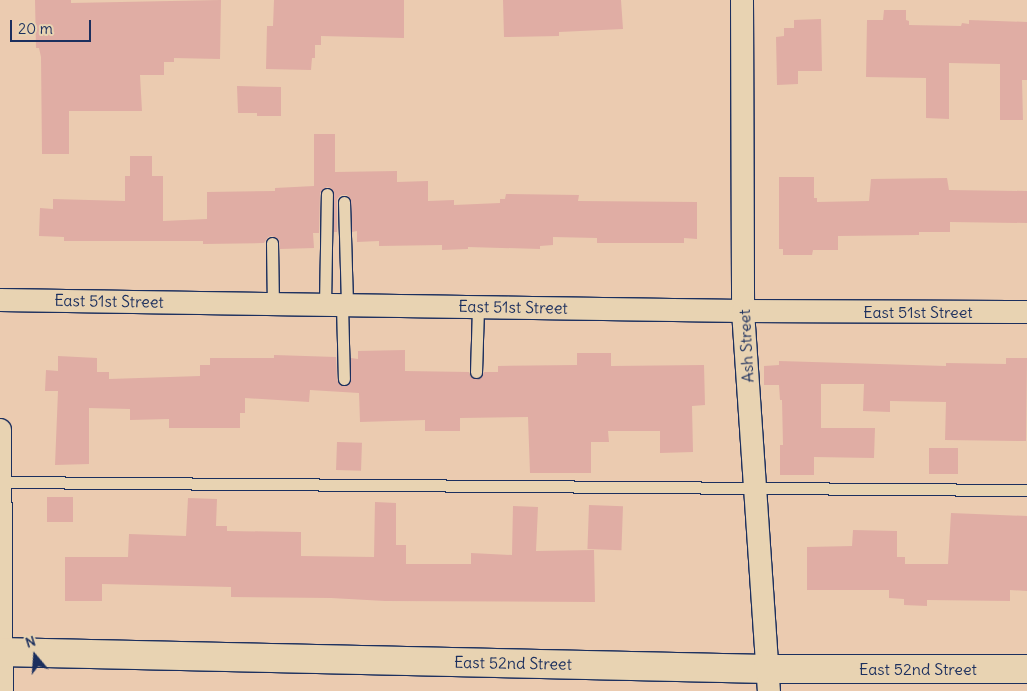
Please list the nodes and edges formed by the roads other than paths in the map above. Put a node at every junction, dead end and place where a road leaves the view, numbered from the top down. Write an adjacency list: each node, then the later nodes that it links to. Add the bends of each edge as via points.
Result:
1 (742, 0): 9 (street, Ash Street)
2 (327, 194): 7 (lane)
3 (344, 202): 7 (lane)
4 (272, 243): 6 (lane)
5 (0, 300): 6 (street, East 51st Street)
6 (273, 304): 7 (street, East 51st Street)
7 (338, 305): 8 (street, East 51st Street); 12 (lane)
8 (478, 307): 9 (street, East 51st Street); 11 (lane)
9 (743, 311): 10 (street, East 51st Street); 15 (street, Ash Street)
10 (1027, 312)
11 (476, 372)
12 (344, 379)
13 (0, 430): 14 (street)
14 (0, 482): 15 (lane); 17 (street)
15 (755, 487): 16 (lane); 19 (street, Ash Street)
16 (1027, 490)
17 (1, 652): 19 (main road, East 52nd Street); 20 (street)
18 (1027, 669): 19 (main road, East 52nd Street)
19 (768, 680)
20 (2, 691)

